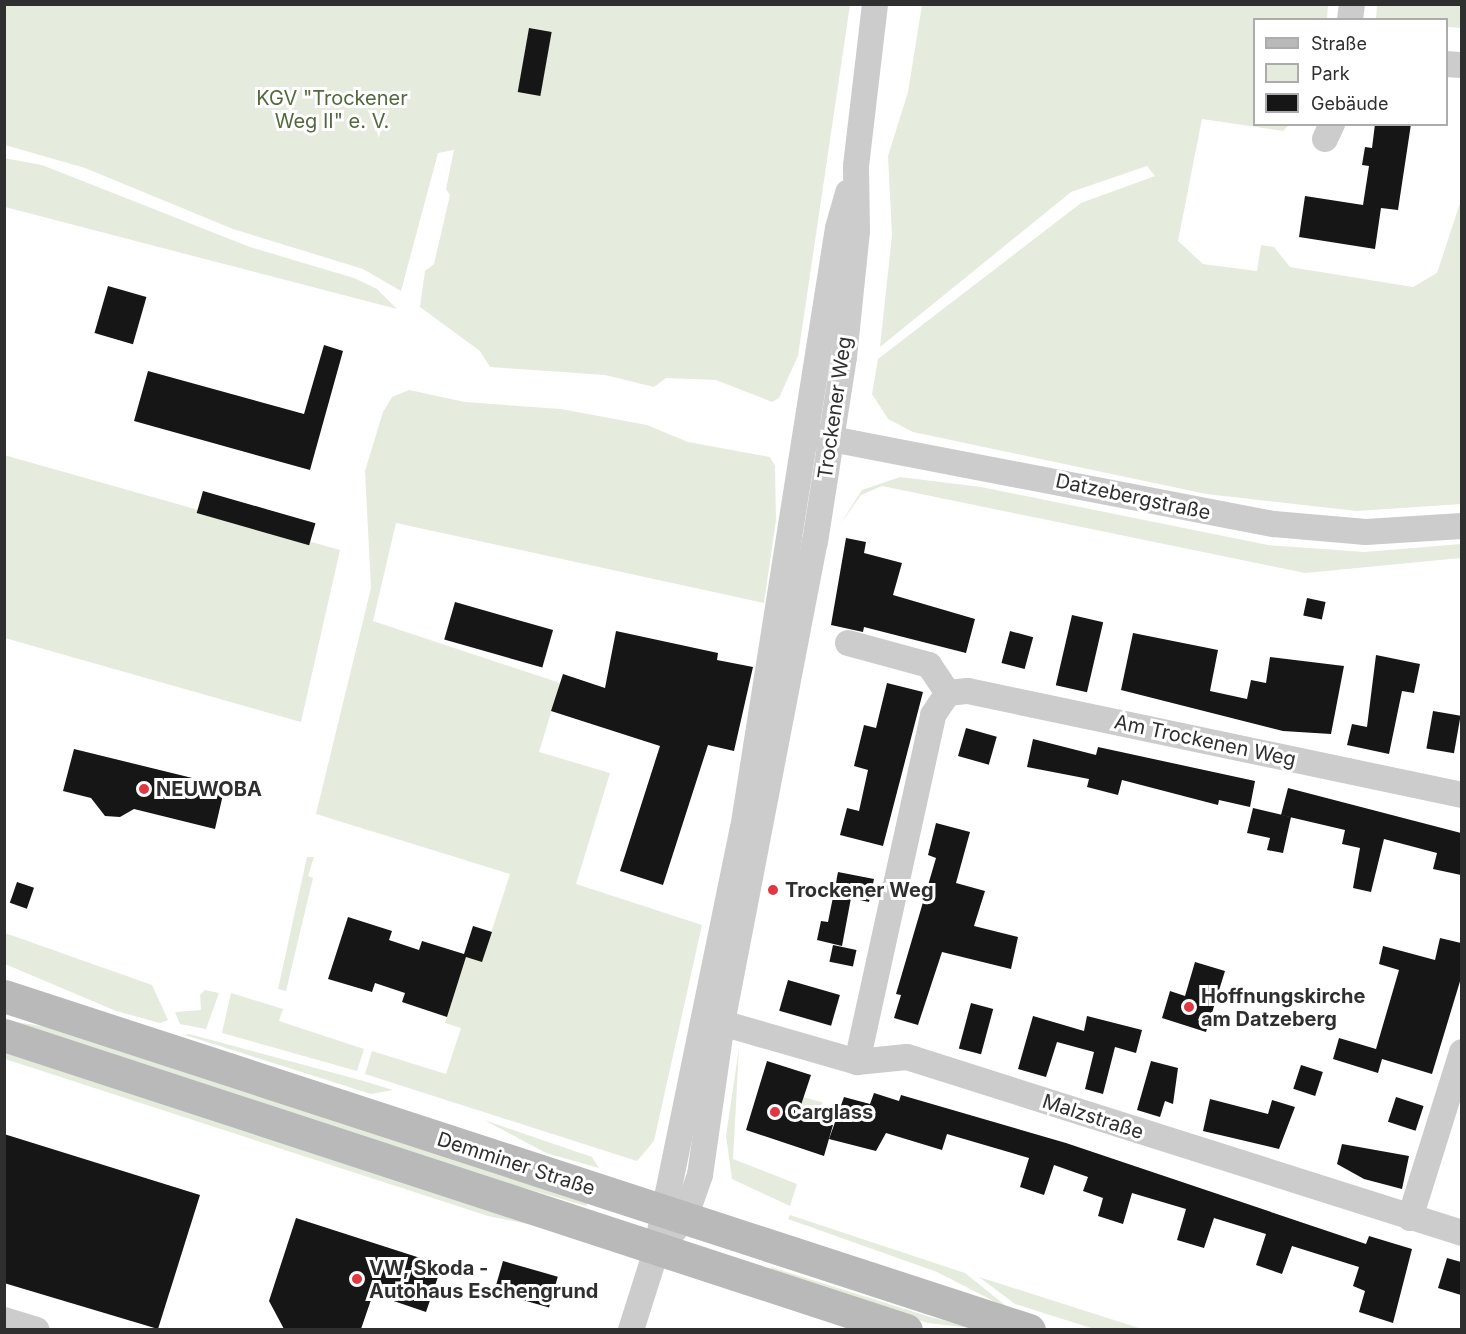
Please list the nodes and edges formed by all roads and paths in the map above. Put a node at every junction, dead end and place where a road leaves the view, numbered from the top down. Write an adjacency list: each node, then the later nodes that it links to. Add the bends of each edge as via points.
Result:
1 (875, 4): 2 (street, Trockener Weg)
2 (856, 166): 3 (street, Trockener Weg, via 838,228); 4 (street, Trockener Weg, via 857,231)
3 (807, 434): 4 (street, Datzebergstraße); 14 (street, Trockener Weg, via 763,718)
4 (831, 440): 5 (street, Datzebergstraße, via 1274,524 1366,532); 10 (street, Trockener Weg)
5 (1461, 526)
6 (848, 643): 7 (street, via 929,665)
7 (948, 693): 8 (street, Am Trockenen Weg, via 968,691); 13 (street, via 933,715)
8 (1461, 795)
9 (4, 996): 14 (main road, Demminer Straße)
10 (722, 1023): 13 (street, Malzstraße); 14 (street, Trockener Weg, via 700,1175)
11 (4, 1035): 17 (main road, Demminer Straße)
12 (1461, 1052): 15 (street)
13 (857, 1062): 15 (street, Malzstraße, via 907,1057)
14 (675, 1215): 17 (street, Trockener Weg); 22 (main road, Demminer Straße)
15 (1410, 1218): 16 (street, Malzstraße)
16 (1461, 1233)
17 (656, 1251): 20 (street); 21 (main road, Demminer Straße)
18 (4, 1320): 19 (street)
19 (36, 1329)
20 (631, 1329)
21 (906, 1329)
22 (1029, 1329)

